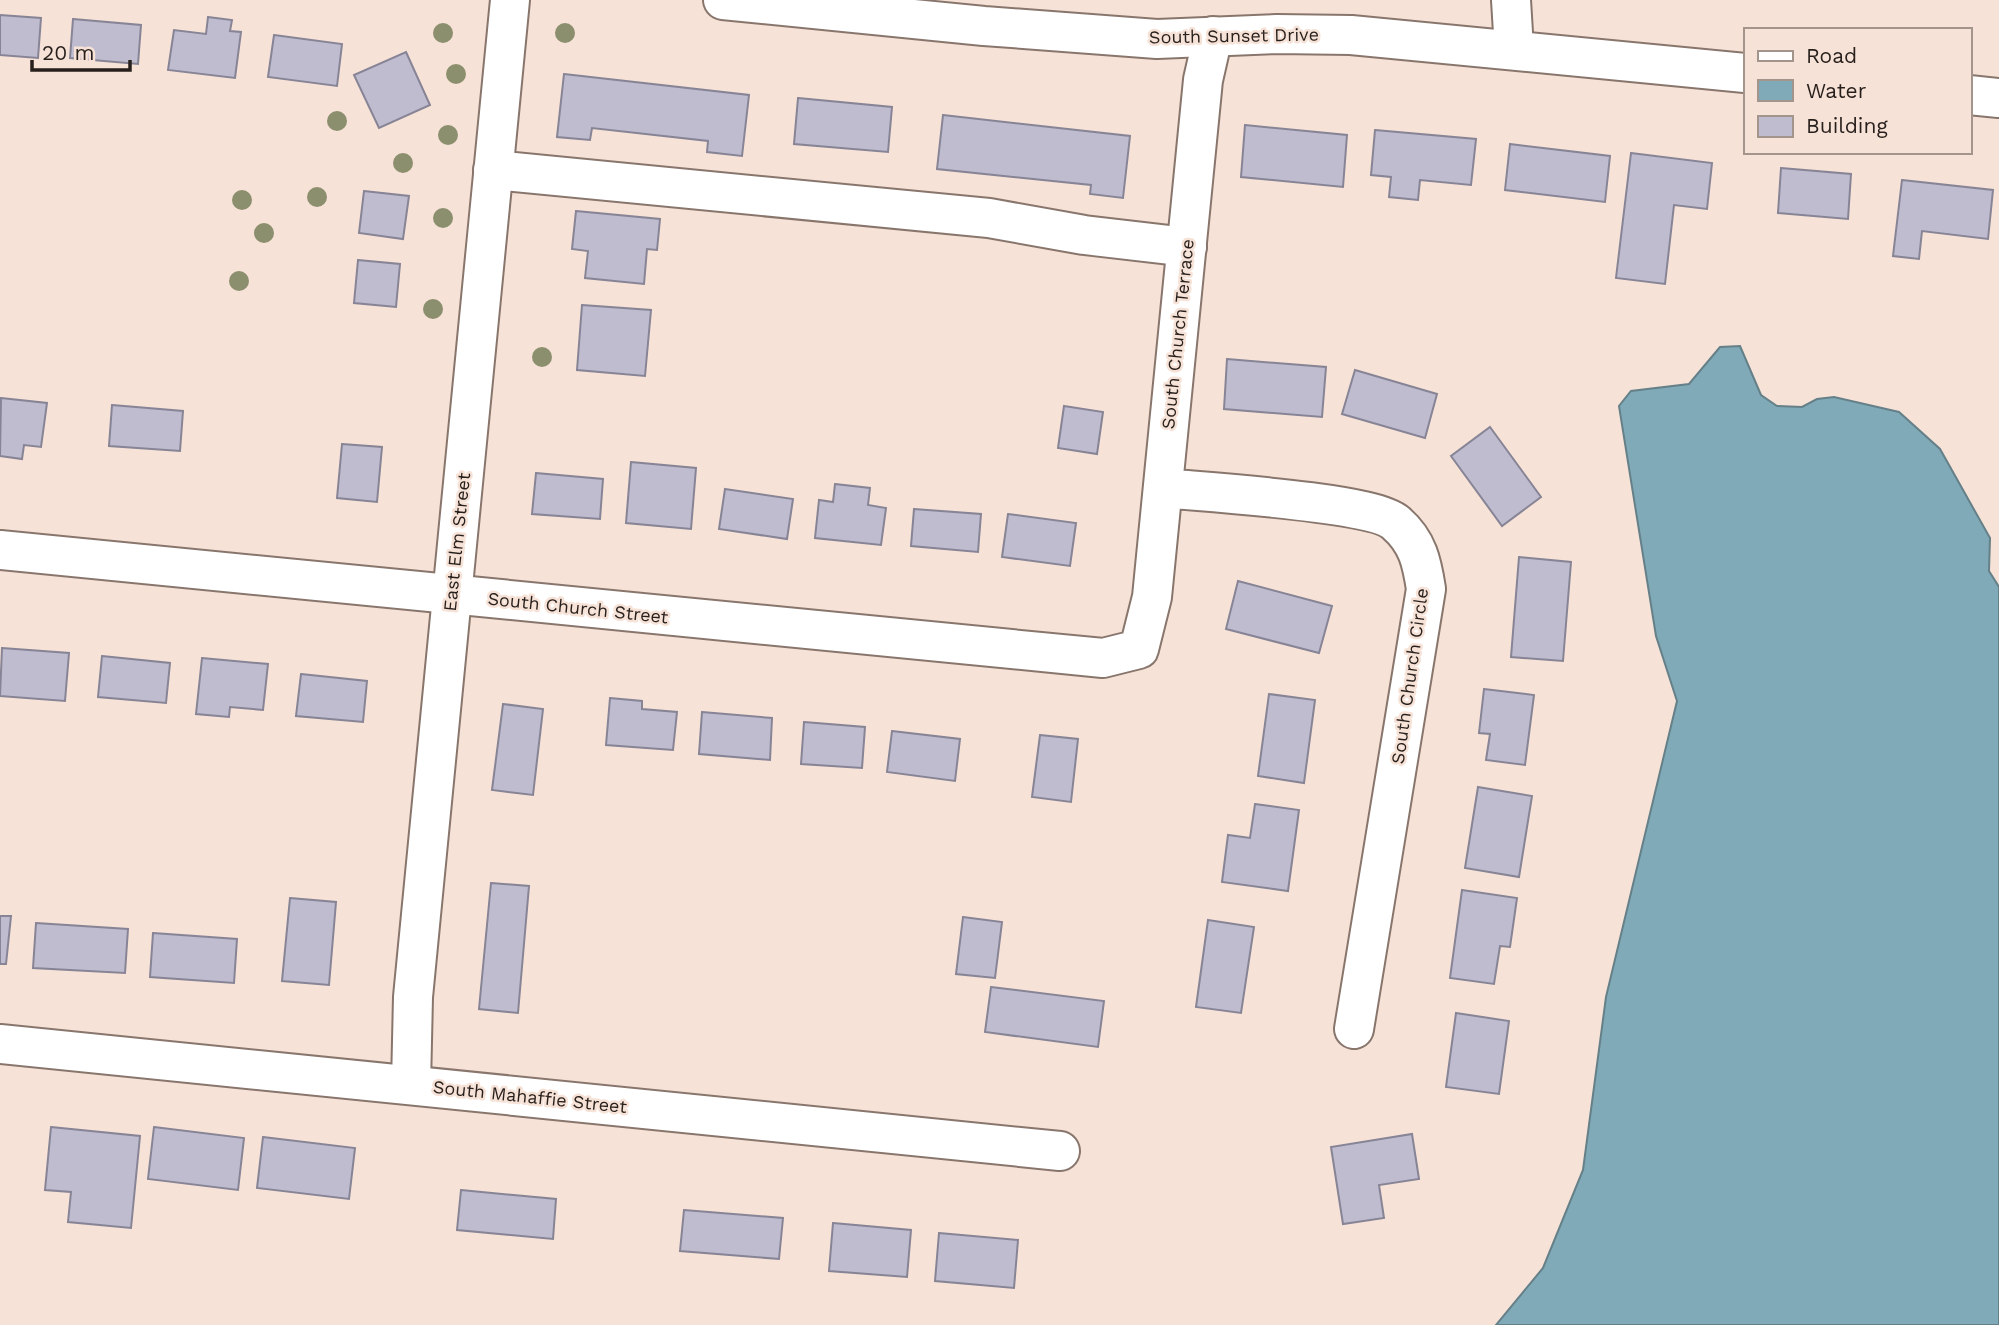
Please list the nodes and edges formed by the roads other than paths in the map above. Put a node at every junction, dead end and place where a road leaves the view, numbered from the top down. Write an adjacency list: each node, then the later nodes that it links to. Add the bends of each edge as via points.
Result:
1 (510, 0): 10 (street, East Elm Street)
2 (723, 0): 4 (street, South Sunset Drive)
3 (1511, 0): 6 (street)
4 (986, 13): 5 (street, South Sunset Drive, via 1157,39)
5 (1213, 36): 6 (street, South Sunset Drive, via 1351,35); 11 (street, South Church Terrace, via 1203,80)
6 (1514, 49): 7 (street, South Sunset Drive)
7 (1744, 72)
8 (1971, 95): 9 (street)
9 (1999, 98)
10 (493, 170): 11 (street, via 989,218); 14 (street, East Elm Street)
11 (1187, 247): 12 (street, South Church Terrace)
12 (1163, 488): 15 (street, South Church Terrace, via 1152,597); 16 (street, South Church Circle, via 1347,507 1395,521 1422,556 1426,589)
13 (0, 550): 14 (street, South Church Street)
14 (451, 596): 15 (street, South Church Street, via 1103,659 1139,649); 18 (street, East Elm Street, via 412,997)
15 (1143, 632)
16 (1354, 1029)
17 (0, 1044): 18 (street, South Mahaffie Street)
18 (411, 1085): 19 (street, South Mahaffie Street)
19 (1060, 1151)

